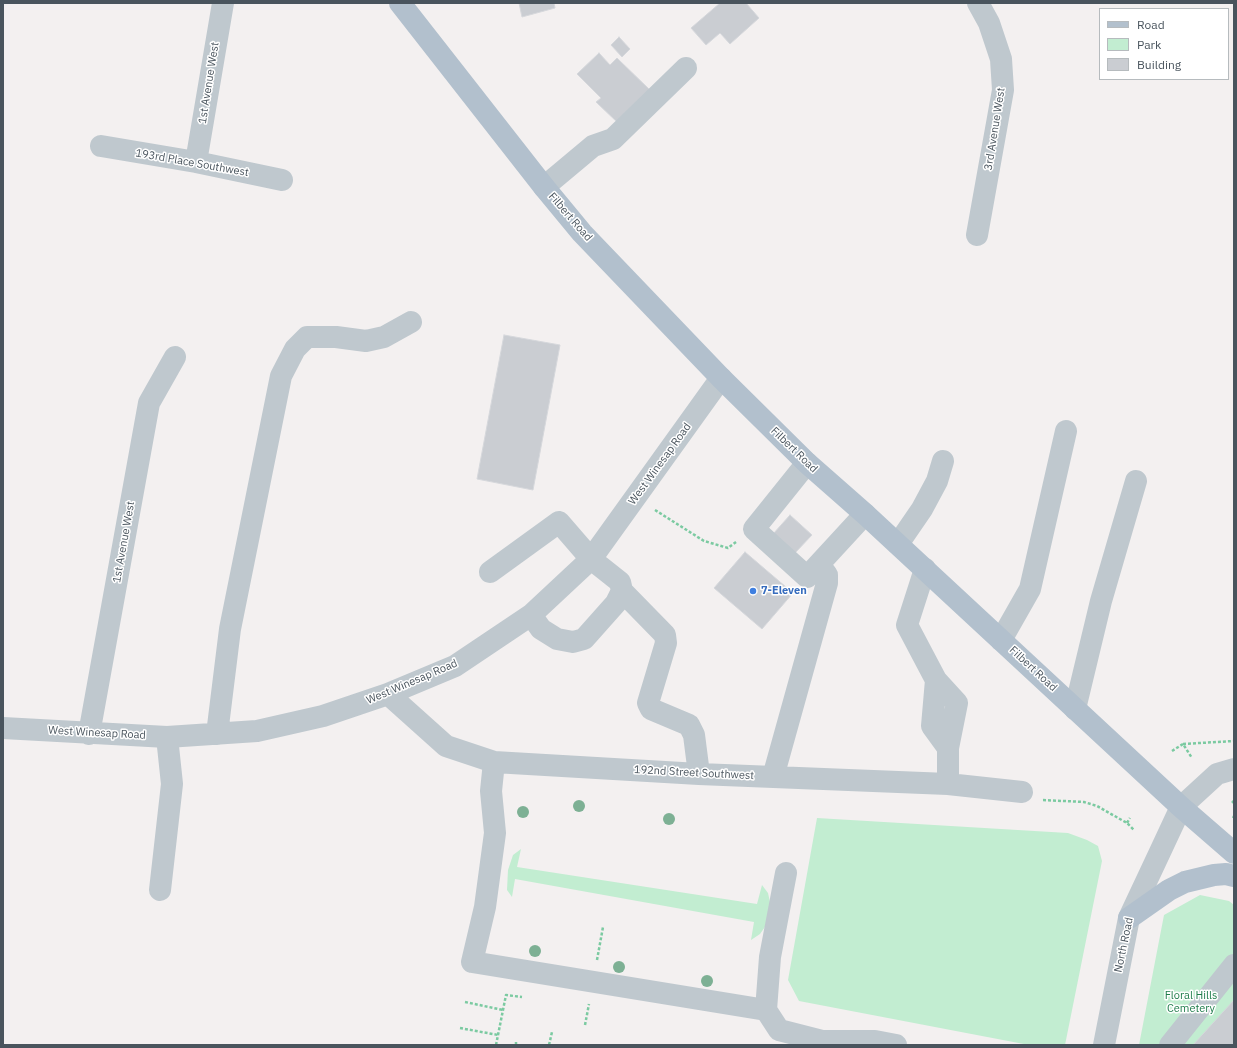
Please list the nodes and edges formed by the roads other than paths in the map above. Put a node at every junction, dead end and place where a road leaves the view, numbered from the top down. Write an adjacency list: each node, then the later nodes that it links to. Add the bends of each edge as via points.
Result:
1 (223, 3): 6 (street, 1st Avenue West)
2 (400, 3): 8 (main road, Filbert Road)
3 (978, 3): 9 (street, 3rd Avenue West, via 989,23 1001,59 1003,90)
4 (686, 68): 8 (street, via 613,139 593,146)
5 (101, 146): 6 (street, 193rd Place Southwest)
6 (196, 162): 7 (street, 193rd Place Southwest)
7 (282, 180)
8 (544, 187): 12 (main road, Filbert Road, via 582,233)
9 (977, 235)
10 (411, 322): 30 (street, via 384,337 366,341 336,336 307,337 295,349 281,376 230,629)
11 (175, 357): 29 (street, 1st Avenue West, via 149,403)
12 (721, 378): 15 (main road, Filbert Road); 19 (street, West Winesap Road)
13 (1066, 431): 25 (street, via 1030,589)
14 (943, 461): 18 (street, via 937,481 922,509)
15 (807, 463): 17 (main road, Filbert Road); 20 (street, via 754,529 807,577)
16 (1136, 481): 27 (street, via 1101,601)
17 (866, 514): 18 (main road, Filbert Road); 20 (street)
18 (898, 544): 21 (main road, Filbert Road)
19 (591, 559): 22 (street, via 559,522); 23 (street, via 620,582); 24 (street, West Winesap Road)
20 (819, 564): 35 (street, via 827,575 827,583)
21 (925, 569): 25 (main road, Filbert Road); 36 (street, via 907,625 936,680 957,703 948,748)
22 (490, 572)
23 (622, 591): 24 (street, via 616,603 584,639 573,642 557,639 541,629); 34 (street, via 665,635 666,643 648,703 651,709 689,725 694,735)
24 (531, 615): 26 (street, West Winesap Road, via 455,666)
25 (1001, 640): 27 (main road, Filbert Road)
26 (388, 694): 30 (street, West Winesap Road, via 323,716 257,730); 32 (street, 192nd Street Southwest, via 446,746)
27 (1075, 709): 38 (main road, Filbert Road)
28 (3, 728): 29 (street, West Winesap Road)
29 (89, 734): 31 (street, West Winesap Road)
30 (217, 734): 31 (street, West Winesap Road)
31 (167, 737): 42 (street, via 172,784)
32 (494, 762): 34 (street, 192nd Street Southwest); 45 (street, via 492,791 495,833 485,907 472,962)
33 (1234, 770): 38 (street, via 1217,774)
34 (699, 774): 35 (street, 192nd Street Southwest)
35 (773, 777): 36 (street, 192nd Street Southwest)
36 (948, 784): 37 (street, 192nd Street Southwest)
37 (1022, 792)
38 (1181, 807): 39 (main road, Filbert Road); 43 (street, North Road)
39 (1234, 853)
40 (786, 873): 45 (street, via 770,957)
41 (1234, 876): 43 (main road, via 1226,874 1185,882)
42 (160, 890)
43 (1129, 918): 47 (street, North Road)
44 (1234, 965): 48 (street)
45 (766, 1010): 46 (street, via 779,1030 822,1041 875,1041)
46 (896, 1045)
47 (1104, 1045)
48 (1170, 1045)

